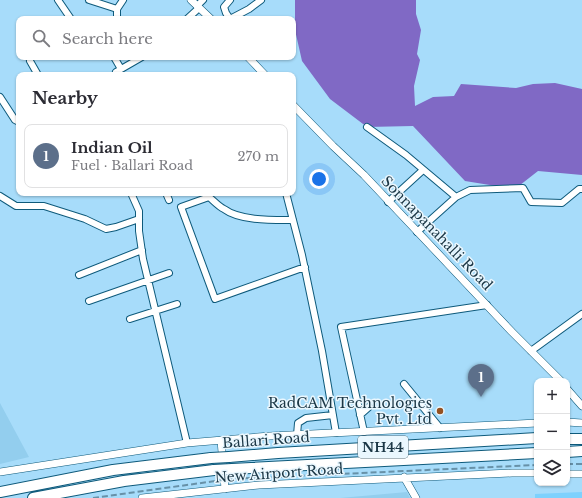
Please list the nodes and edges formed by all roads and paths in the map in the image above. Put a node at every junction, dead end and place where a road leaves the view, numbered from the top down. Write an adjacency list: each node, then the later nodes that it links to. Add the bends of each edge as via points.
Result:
1 (58, 0): 10 (street)
2 (89, 0): 9 (street)
3 (123, 0): 9 (street)
4 (191, 0): 8 (street)
5 (203, 0): 8 (street)
6 (230, 0): 14 (street, via 224,7)
7 (261, 0): 15 (street)
8 (198, 7): 12 (street); 13 (street)
9 (117, 9): 11 (street)
10 (69, 16)
11 (117, 16)
12 (190, 16)
13 (208, 16)
14 (228, 16)
15 (236, 16)
16 (115, 60): 21 (street)
17 (137, 60): 22 (street)
18 (251, 60): 23 (street)
19 (30, 61): 20 (street)
20 (36, 72)
21 (117, 72)
22 (119, 72)
23 (262, 72)
24 (0, 97): 26 (street)
25 (296, 107): 36 (street, Sonnapanahalli Road)
26 (16, 120)
27 (367, 127): 28 (street)
28 (424, 170): 34 (street); 36 (street)
29 (582, 189): 34 (street, via 562,203 531,202 523,188 470,190)
30 (0, 196): 37 (street, via 16,206 44,206 85,219 106,229)
31 (132, 196): 37 (street, via 139,211)
32 (167, 196): 35 (street)
33 (287, 196): 38 (street)
34 (456, 197): 39 (street)
35 (169, 200)
36 (388, 202): 39 (street, Sonnapanahalli Road)
37 (139, 219): 40 (street)
38 (293, 220): 41 (street); 41 (street, via 245,217 225,210 209,197 181,207 215,299)
39 (417, 232): 47 (street, Sonnapanahalli Road)
40 (142, 250): 43 (street); 44 (street)
41 (305, 267): 57 (street)
42 (169, 273): 44 (street)
43 (79, 275)
44 (148, 280): 45 (street); 48 (street)
45 (89, 302)
46 (177, 304): 48 (street)
47 (487, 305): 51 (street, Sonnapanahalli Road); 58 (street, via 341,327)
48 (156, 311): 50 (street); 70 (street)
49 (582, 314): 51 (street)
50 (130, 320)
51 (531, 351): 52 (street, Sonnapanahalli Road)
52 (557, 378)
53 (404, 384): 62 (street)
54 (570, 392): 55 (street)
55 (582, 406)
56 (370, 407): 58 (street)
57 (333, 415): 64 (street); 65 (street, via 306,418 298,423)
58 (360, 415): 63 (street)
59 (570, 422): 61 (street)
60 (534, 423): 62 (street)
61 (582, 423)
62 (440, 428): 63 (street)
63 (364, 432): 64 (street)
64 (336, 433): 65 (street)
65 (297, 435): 69 (street)
66 (534, 438): 80 (highway, Ballari Road / NH44, bridge, via 211,458 113,470)
67 (570, 439): 68 (highway)
68 (582, 439)
69 (221, 440): 70 (street); 79 (street)
70 (187, 443): 74 (street)
71 (582, 451): 72 (highway)
72 (570, 452)
73 (534, 453): 81 (highway, Ballari Road / NH44, bridge, via 232,468 124,481)
74 (0, 472)
75 (534, 473): 78 (street, New Airport Road)
76 (570, 474): 77 (street)
77 (582, 474)
78 (404, 477): 79 (street, New Airport Road); 83 (street)
79 (224, 489): 82 (street, New Airport Road)
80 (0, 492)
81 (34, 498)
82 (142, 498)
83 (416, 498)

